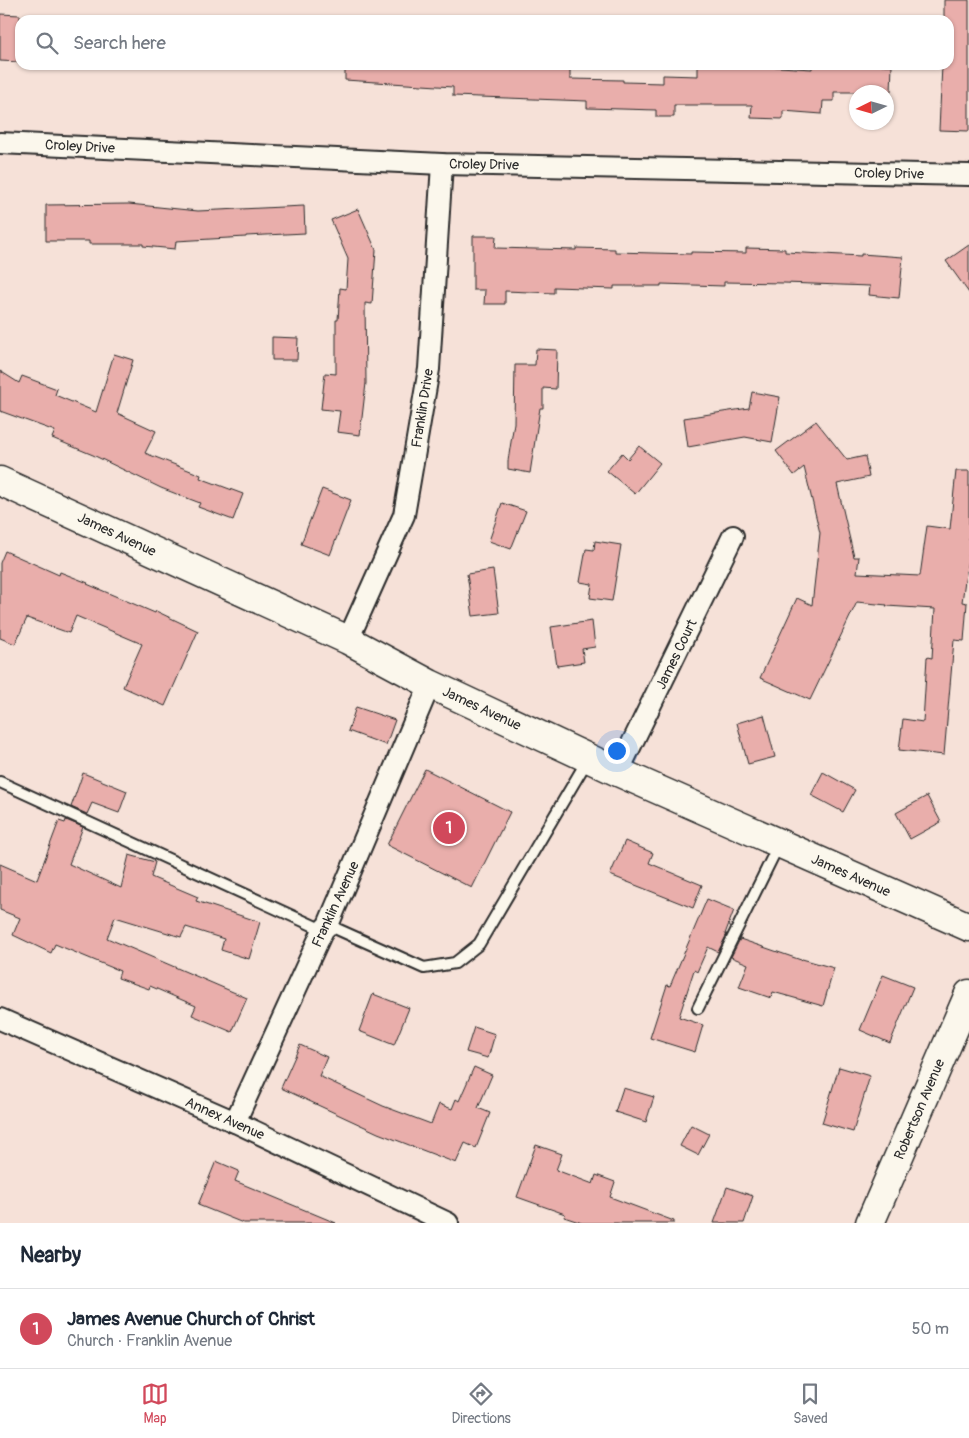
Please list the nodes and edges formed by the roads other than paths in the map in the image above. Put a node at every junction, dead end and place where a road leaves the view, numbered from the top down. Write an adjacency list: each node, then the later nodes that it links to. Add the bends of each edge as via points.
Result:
1 (0, 143): 2 (street, Croley Drive)
2 (442, 164): 3 (street, Croley Drive); 6 (street, Franklin Drive, via 429,369 404,515)
3 (969, 175)
4 (0, 481): 6 (street, James Avenue)
5 (733, 536): 9 (street, James Court)
6 (348, 640): 7 (street, James Avenue)
7 (430, 684): 8 (street, James Avenue); 13 (street, Franklin Avenue)
8 (589, 758): 9 (street, James Avenue); 13 (lane, via 479,944 455,963 424,968)
9 (618, 772): 11 (street, James Avenue)
10 (0, 782): 13 (lane)
11 (780, 843): 12 (street, James Avenue); 15 (lane)
12 (969, 927)
13 (326, 928): 17 (street, Franklin Avenue)
14 (969, 994): 19 (street, Robertson Avenue)
15 (698, 1008)
16 (0, 1018): 17 (street, Annex Avenue)
17 (235, 1122): 18 (street, Annex Avenue)
18 (448, 1223)
19 (870, 1223)

